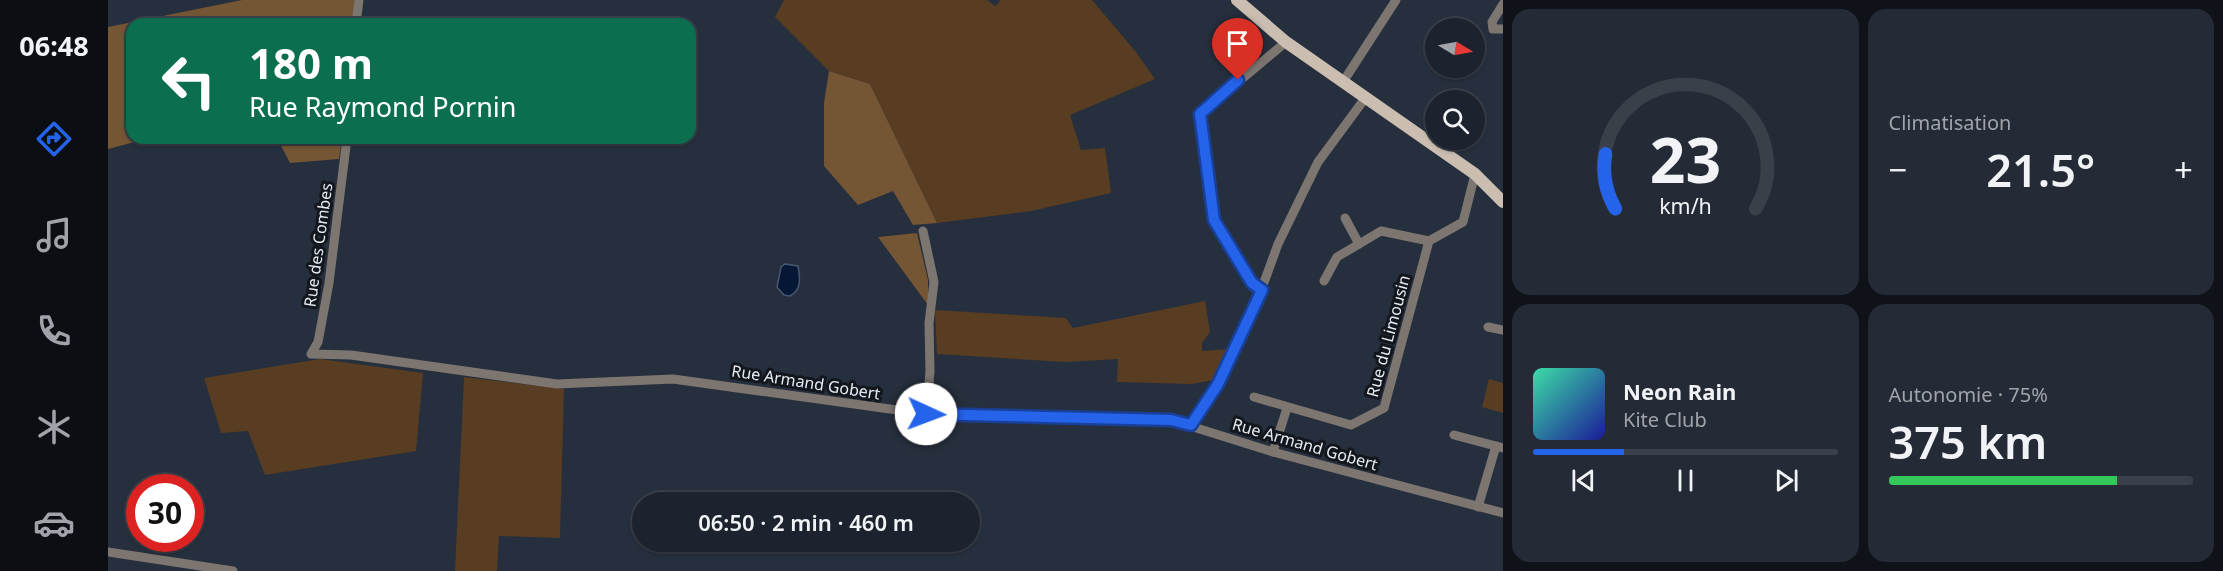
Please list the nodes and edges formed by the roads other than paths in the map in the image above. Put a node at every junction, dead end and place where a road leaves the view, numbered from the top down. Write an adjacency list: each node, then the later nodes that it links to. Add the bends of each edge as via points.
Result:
1 (359, 0): 5 (street)
2 (1237, 0): 7 (main road)
3 (1396, 0): 8 (street)
4 (1503, 3): 6 (street, via 1492,22 1493,29)
5 (357, 18)
6 (1503, 28)
7 (1286, 42): 8 (main road); 18 (street, via 1200,114 1214,220 1252,283)
8 (1343, 82): 9 (main road)
9 (1366, 97): 11 (main road); 18 (street, via 1318,162 1278,244)
10 (346, 144): 21 (street, Rue des Combes, via 329,283 318,342)
11 (1475, 174): 12 (main road); 15 (street, via 1463,222)
12 (1503, 202)
13 (1345, 218): 16 (street)
14 (923, 231): 24 (street, via 934,282)
15 (1429, 241): 16 (street, via 1381,231); 23 (street, Rue du Limousin, via 1384,408 1351,425)
16 (1359, 244): 17 (street, via 1337,257)
17 (1323, 281)
18 (1262, 290): 25 (street, via 1218,384)
19 (1488, 327): 20 (street)
20 (1503, 330)
21 (310, 354): 24 (street, Rue Armand Gobert, via 351,355 557,384 673,379)
22 (1254, 397): 23 (street, Rue du Limousin)
23 (1287, 408): 28 (street)
24 (926, 414): 25 (street, Rue Armand Gobert, via 1171,420)
25 (1191, 425): 28 (street, Rue Armand Gobert)
26 (1454, 435): 27 (street)
27 (1500, 447): 29 (street)
28 (1273, 452): 29 (street, Rue Armand Gobert)
29 (1478, 507): 30 (street, Rue Armand Gobert)
30 (1503, 513)
31 (108, 552): 32 (street)
32 (233, 571)

